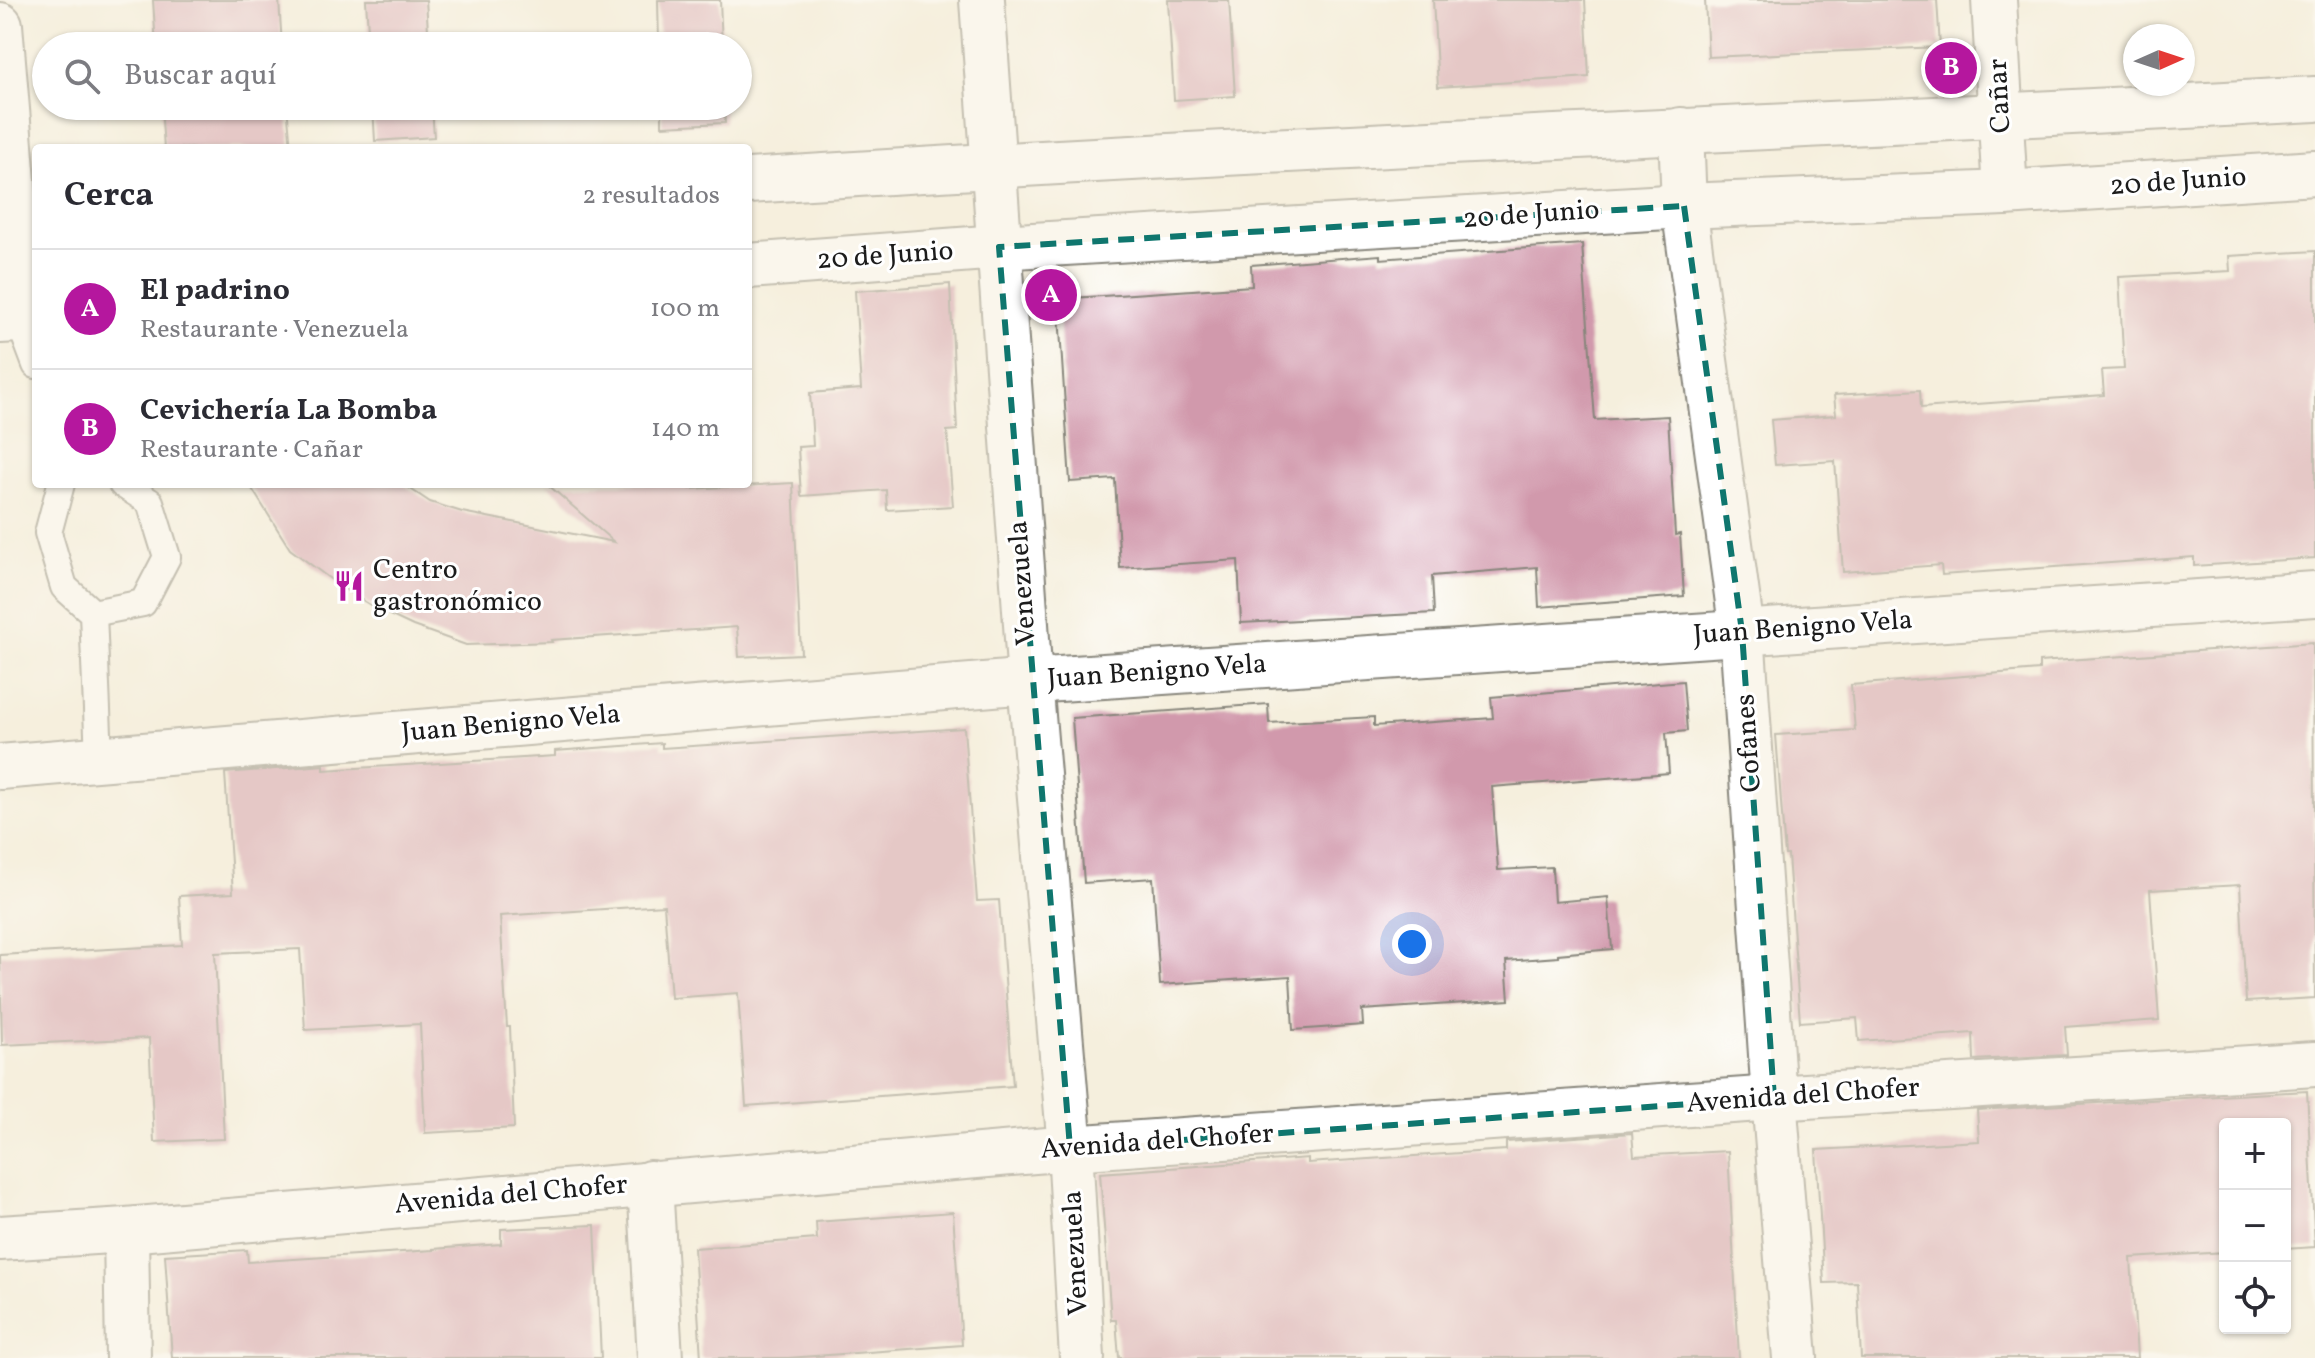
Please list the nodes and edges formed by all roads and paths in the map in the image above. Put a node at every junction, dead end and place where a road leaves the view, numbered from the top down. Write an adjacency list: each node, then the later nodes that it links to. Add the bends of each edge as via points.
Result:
1 (982, 0): 7 (street, Venezuela)
2 (1994, 0): 5 (street, Cañar)
3 (0, 25): 12 (street)
4 (2315, 99): 5 (street)
5 (2001, 117): 6 (street); 10 (street, Cañar)
6 (1681, 130): 7 (street); 11 (street, Cofanes)
7 (993, 164): 9 (street); 13 (street, Venezuela)
8 (2315, 173): 10 (street, 20 de Junio)
9 (752, 181)
10 (2005, 193): 11 (street, 20 de Junio)
11 (1684, 206): 13 (street, 20 de Junio); 21 (street, Cofanes)
12 (18, 230): 15 (street)
13 (999, 247): 14 (street, 20 de Junio); 22 (street, Venezuela)
14 (752, 266)
15 (18, 320): 16 (lane)
16 (32, 355)
17 (60, 488): 20 (lane, via 48,533 64,587)
18 (128, 488): 20 (lane, via 150,502 167,557 143,603)
19 (2315, 594): 21 (street, Juan Benigno Vela)
20 (93, 613): 23 (lane)
21 (1742, 632): 22 (street, Juan Benigno Vela); 26 (street, Cofanes)
22 (1030, 681): 23 (street, Juan Benigno Vela); 27 (street, Venezuela)
23 (99, 758): 24 (street, Juan Benigno Vela)
24 (0, 767)
25 (2315, 1064): 26 (street, Avenida del Chofer)
26 (1774, 1098): 27 (street, Avenida del Chofer); 34 (street, Cofanes)
27 (1070, 1148): 28 (street, Avenida del Chofer); 33 (street, Venezuela)
28 (650, 1183): 29 (street, Avenida del Chofer); 32 (street)
29 (126, 1230): 30 (street, Avenida del Chofer); 31 (street)
30 (0, 1238)
31 (128, 1358)
32 (660, 1358)
33 (1082, 1358)
34 (1795, 1358)

